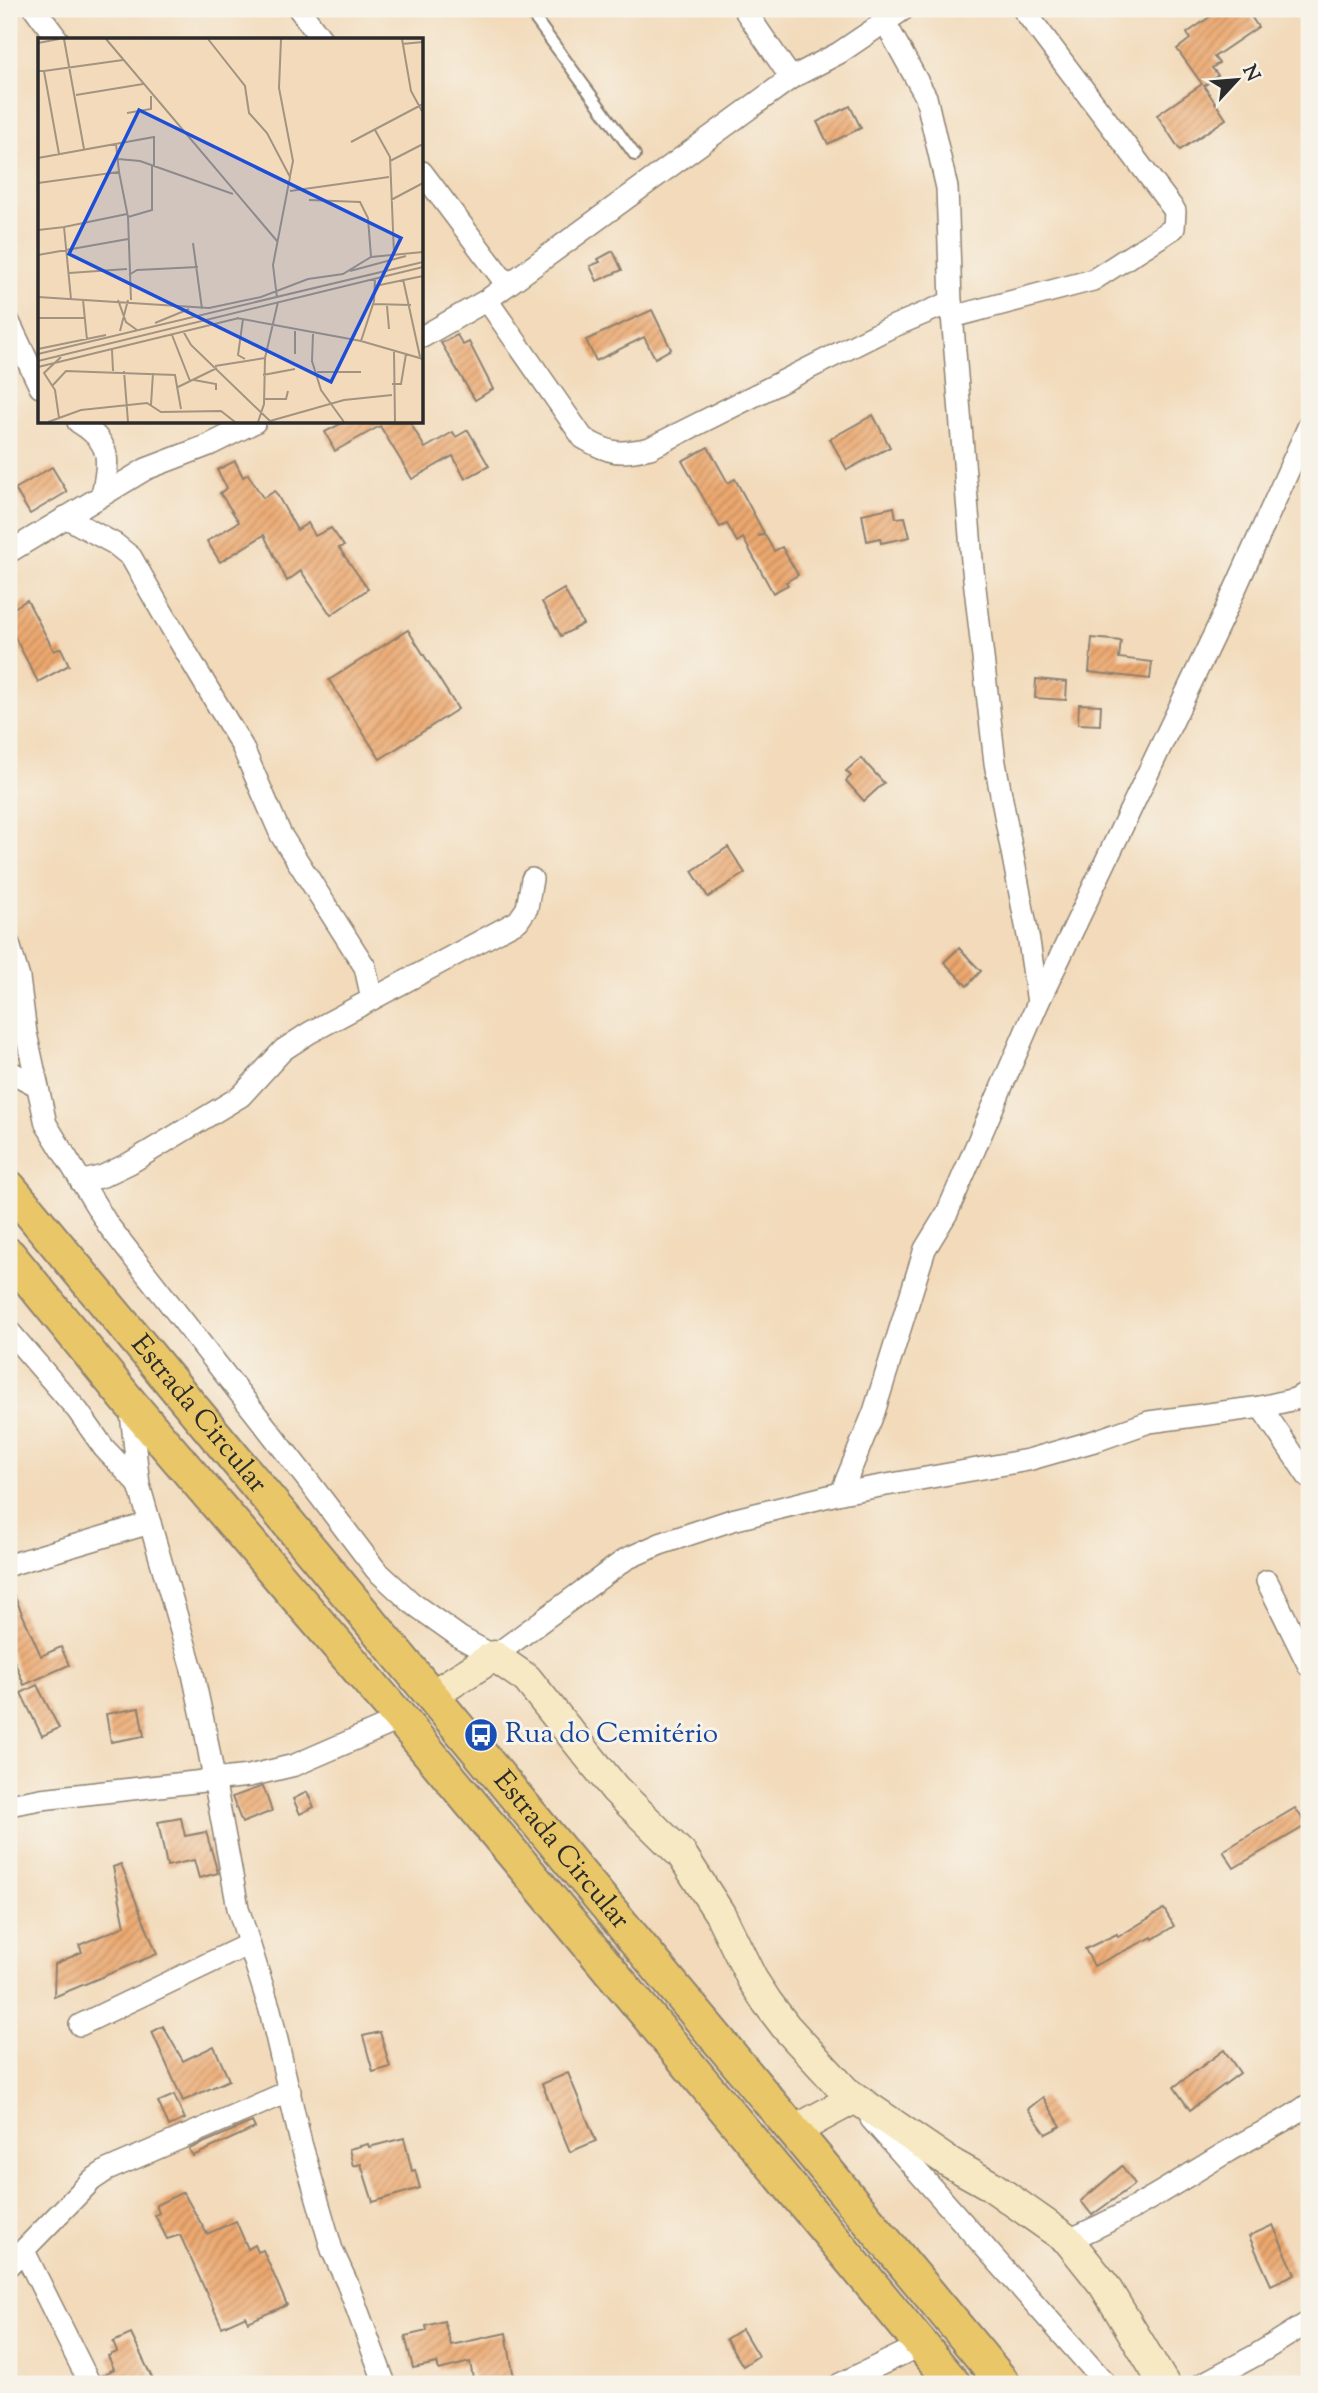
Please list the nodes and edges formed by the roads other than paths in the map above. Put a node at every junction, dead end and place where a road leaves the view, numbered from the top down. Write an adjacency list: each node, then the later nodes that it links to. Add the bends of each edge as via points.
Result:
1 (35, 9): 8 (street)
2 (299, 9): 9 (street)
3 (528, 9): 11 (lane)
4 (744, 9): 10 (street)
5 (904, 9): 7 (street)
6 (1023, 9): 15 (street, via 1175,211 1174,228 1093,280)
7 (885, 22): 10 (street); 15 (street, via 926,97 947,188)
8 (57, 38)
9 (321, 38)
10 (791, 78): 13 (street)
11 (635, 155)
12 (424, 175): 13 (street)
13 (507, 285): 14 (street)
14 (487, 300): 15 (street, via 583,438 604,451 623,454 650,448 887,329); 17 (street)
15 (951, 309): 28 (street, via 995,764)
16 (9, 322): 18 (street)
17 (424, 336)
18 (38, 383)
19 (81, 424): 22 (street, via 94,432 106,452)
20 (251, 424): 22 (street, via 146,469)
21 (1309, 425): 28 (street)
22 (102, 494): 23 (street)
23 (65, 517): 24 (street); 27 (street, via 131,557 242,746 281,835 365,967)
24 (9, 552)
25 (533, 879): 27 (street, via 527,908 518,920)
26 (9, 944): 30 (street)
27 (372, 999): 31 (street, via 283,1050 241,1096 130,1163)
28 (1038, 1003): 40 (street, via 947,1213 925,1249 874,1412)
29 (9, 1071): 30 (street)
30 (36, 1086): 31 (street, via 46,1124)
31 (80, 1182): 44 (street, via 108,1225 376,1570 422,1610)
32 (9, 1188): 46 (main road, Estrada Circular)
33 (9, 1255): 36 (main road, Estrada Circular)
34 (9, 1331): 39 (street)
35 (1309, 1391): 37 (street)
36 (130, 1403): 39 (street); 47 (main road, Estrada Circular)
37 (1261, 1407): 38 (street); 40 (street, via 1149,1422 1028,1460)
38 (1309, 1478)
39 (139, 1485): 41 (street)
40 (841, 1493): 44 (street, via 732,1520 626,1559)
41 (150, 1523): 42 (street); 48 (street, via 192,1670)
42 (9, 1565)
43 (1267, 1581): 45 (street)
44 (494, 1656): 46 (street); 53 (street, via 527,1679 615,1789 682,1855 767,2002)
45 (1309, 1666)
46 (431, 1696): 55 (main road, Estrada Circular)
47 (401, 1719): 48 (street, via 295,1765); 59 (main road, Estrada Circular)
48 (213, 1780): 49 (street); 50 (street)
49 (9, 1805)
50 (249, 1944): 51 (street); 52 (street)
51 (80, 2025)
52 (290, 2091): 57 (street, via 107,2170); 62 (street, via 332,2250)
53 (853, 2099): 55 (street); 56 (street); 66 (street)
54 (1309, 2104): 56 (street, via 1170,2188)
55 (794, 2131): 65 (main road, Estrada Circular)
56 (1068, 2239): 67 (street, via 1104,2285)
57 (16, 2258): 61 (street)
58 (1309, 2322): 68 (street)
59 (923, 2344): 60 (street); 64 (main road, Estrada Circular)
60 (868, 2379): 63 (street)
61 (90, 2384)
62 (385, 2384)
63 (840, 2384)
64 (954, 2384)
65 (1004, 2384)
66 (1106, 2384)
67 (1164, 2384)
68 (1202, 2384)

